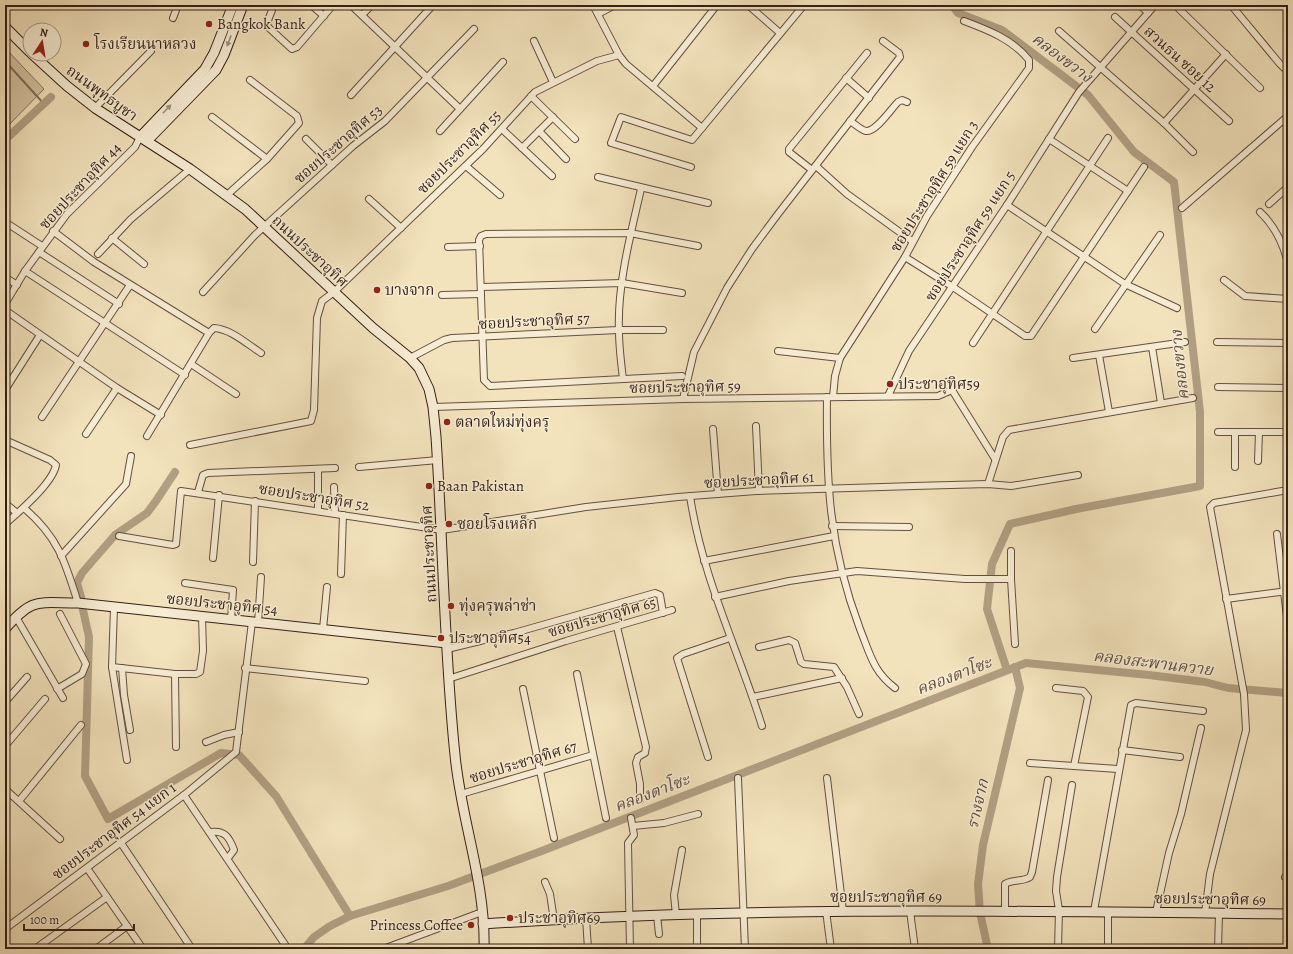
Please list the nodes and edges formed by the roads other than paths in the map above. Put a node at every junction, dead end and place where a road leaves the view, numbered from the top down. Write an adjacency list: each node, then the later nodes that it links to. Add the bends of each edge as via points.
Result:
1 (178, 5): 23 (street)
2 (272, 5): 20 (street, via 267,25 290,48 297,47)
3 (311, 5): 20 (street)
4 (333, 5): 20 (street)
5 (351, 5): 21 (street)
6 (372, 5): 21 (street)
7 (432, 5): 33 (street)
8 (593, 5): 19 (street)
9 (615, 5): 19 (street)
10 (717, 5): 46 (street)
11 (748, 5): 28 (street)
12 (804, 5): 28 (street)
13 (1140, 5): 18 (street)
14 (1155, 5): 18 (street, ซอยประชาอุทิศ 59 แยก 5)
15 (1176, 5): 36 (street)
16 (1231, 5): 41 (street, via 1280,64)
17 (235, 6): 66 (main road, via 224,55 216,70)
18 (1148, 13): 29 (street, ซอยประชาอุทิศ 59 แยก 5)
19 (598, 14): 37 (street)
20 (324, 16)
21 (362, 16): 33 (street)
22 (1115, 17): 29 (street, สวนธน ซอย 12)
23 (173, 18)
24 (964, 20): 102 (street, ซอยประชาอุทิศ 59 แยก 3, via 997,34 1017,48 1028,60 1029,68 972,147)
25 (5, 27): 32 (main road, ถนนพุทธบูชา)
26 (474, 29): 42 (street, ซอยประชาอุทิศ 53)
27 (1059, 31): 40 (street)
28 (780, 33): 61 (street)
29 (1132, 33): 40 (street, ซอยประชาอุทิศ 59 แยก 5); 48 (street, สวนธน ซอย 12)
30 (534, 41): 45 (street)
31 (883, 41): 51 (street, via 899,53 900,57)
32 (22, 44)
33 (395, 47): 42 (street); 49 (street)
34 (151, 51): 53 (street)
35 (867, 52): 43 (street)
36 (1226, 54): 47 (street); 48 (street)
37 (619, 55): 45 (street, ซอยประชาอุทิศ 55, via 597,61); 46 (street)
38 (41, 62): 53 (main road, ถนนพุทธบูชา)
39 (503, 62): 54 (street)
40 (1100, 67): 60 (street); 69 (street, ซอยประชาอุทิศ 59 แยก 5)
41 (1288, 68)
42 (427, 78): 54 (street); 74 (street, ซอยประชาอุทิศ 53, via 385,121)
43 (846, 78): 51 (street); 79 (street, via 789,149 789,152)
44 (250, 80): 72 (street, via 296,115 300,121)
45 (553, 82): 50 (street, ซอยประชาอุทิศ 55)
46 (653, 86): 61 (street)
47 (1260, 88)
48 (1194, 90): 59 (street, สวนธน ซอย 12); 60 (street)
49 (351, 95)
50 (530, 96): 57 (street); 62 (street, ซอยประชาอุทิศ 55)
51 (869, 98): 58 (street)
52 (907, 102): 58 (street, via 898,102 875,128 869,131 864,131)
53 (95, 108): 66 (main road, ถนนพุทธบูชา)
54 (460, 109): 63 (street)
55 (1288, 116): 92 (street)
56 (212, 117): 72 (street)
57 (553, 117): 64 (street); 68 (street)
58 (850, 120): 79 (street)
59 (1229, 120)
60 (1164, 123): 71 (street)
61 (702, 128): 77 (street, via 692,140 621,117 611,143)
62 (502, 129): 70 (street); 75 (street, ซอยประชาอุทิศ 55)
63 (440, 131)
64 (539, 132): 70 (street); 73 (street)
65 (1108, 138): 76 (street)
66 (144, 139): 80 (main road, ถนนประชาอุทิศ); 97 (street, ซอยประชาอุทิศ 44, via 67,214)
67 (306, 139): 74 (street)
68 (575, 139)
69 (1048, 139): 76 (street); 91 (street, ซอยประชาอุทิศ 59 แยก 5)
70 (522, 148): 81 (street)
71 (1193, 152)
72 (267, 159): 86 (street)
73 (566, 159)
74 (332, 165): 95 (street, ซอยประชาอุทิศ 53)
75 (466, 166): 87 (street); 96 (street, ซอยประชาอุทิศ 55)
76 (1090, 166): 85 (street); 98 (street)
77 (691, 167)
78 (1144, 167): 85 (street)
79 (814, 168): 102 (street); 165 (street, via 756,244 727,288 694,352)
80 (190, 169): 86 (main road, ถนนประชาอุทิศ); 101 (street)
81 (552, 176)
82 (598, 178): 84 (street)
83 (1288, 187): 90 (street)
84 (641, 189): 89 (street); 99 (street)
85 (1128, 191): 109 (street)
86 (227, 195): 95 (main road, ถนนประชาอุทิศ)
87 (500, 195)
88 (369, 199): 96 (street)
89 (708, 203)
90 (1269, 204)
91 (1007, 205): 98 (street); 120 (street, ซอยประชาอุทิศ 59 แยก 5)
92 (1182, 208)
93 (1260, 212): 110 (street, via 1270,221 1279,237)
94 (5, 222): 106 (street)
95 (264, 228): 121 (street, ซอยประชาอุทิศ 53); 122 (main road, ถนนประชาอุทิศ)
96 (401, 228): 122 (street, ซอยประชาอุทิศ 55)
97 (53, 231): 106 (street, ซอยประชาอุทิศ 44); 118 (street)
98 (1047, 232): 109 (street); 131 (street)
99 (630, 233): 103 (street, via 486,234 481,236); 104 (street); 115 (street)
100 (1160, 235): 116 (street)
101 (112, 238): 107 (street); 111 (street)
102 (912, 241): 108 (street, ซอยประชาอุทิศ 59 แยก 3)
103 (480, 246): 105 (street); 119 (street)
104 (698, 246)
105 (448, 247)
106 (41, 249): 112 (street, ซอยประชาอุทิศ 44); 128 (street)
107 (98, 254)
108 (905, 257): 120 (street); 148 (street, ซอยประชาอุทิศ 59 แยก 3)
109 (1084, 257): 116 (street); 131 (street, via 1031,336 1025,336)
110 (1288, 263)
111 (144, 264)
112 (25, 271): 117 (street, ซอยประชาอุทิศ 44); 132 (street)
113 (5, 277): 117 (street)
114 (1224, 280): 126 (street, via 1245,296)
115 (622, 283): 119 (street); 123 (street); 134 (street)
116 (1125, 284): 129 (street); 133 (street)
117 (16, 285): 127 (street, ซอยประชาอุทิศ 44)
118 (130, 285): 128 (street); 136 (street)
119 (481, 287): 124 (street)
120 (953, 287): 131 (street); 162 (street, ซอยประชาอุทิศ 59 แยก 5, via 909,351)
121 (202, 292)
122 (334, 292): 147 (main road, ถนนประชาอุทิศ); 180 (street, ซอยประชาอุทิศ 55, via 322,301 317,318 312,420)
123 (682, 293)
124 (481, 294): 125 (street); 138 (street)
125 (442, 295)
126 (1288, 299)
127 (5, 304)
128 (118, 304): 132 (street)
129 (1177, 308)
130 (5, 310): 137 (street)
131 (991, 313): 141 (street)
132 (105, 323): 150 (street); 152 (street)
133 (1095, 329)
134 (618, 330): 135 (street, ซอยประชาอุทิศ 57); 138 (street, ซอยประชาอุทิศ 57); 154 (street)
135 (663, 330)
136 (208, 333): 145 (street, via 214,328 221,328); 151 (street)
137 (40, 335): 150 (street); 159 (street)
138 (483, 336): 147 (street, ซอยประชาอุทิศ 57, via 447,338); 154 (street, via 484,380 490,386)
139 (1185, 342): 143 (street)
140 (1218, 342): 142 (street)
141 (973, 343)
142 (1288, 343)
143 (1152, 347): 146 (street); 166 (street)
144 (778, 351): 148 (street)
145 (261, 353)
146 (1099, 355): 149 (street); 168 (street)
147 (410, 358): 167 (main road, ถนนประชาอุทิศ, via 424,377)
148 (840, 358): 163 (street, ซอยประชาอุทิศ 59 แยก 3)
149 (1074, 358)
150 (80, 362): 157 (street); 170 (street)
151 (192, 364): 152 (street); 161 (street)
152 (184, 375): 169 (street)
153 (682, 376): 154 (street)
154 (623, 380)
155 (947, 382): 160 (street)
156 (1218, 387): 158 (street)
157 (117, 388): 169 (street); 177 (street)
158 (1288, 388)
159 (5, 390)
160 (952, 390): 162 (street, ซอยประชาอุทิศ 59, via 938,396); 182 (street)
161 (236, 394)
162 (888, 396): 163 (street, ซอยประชาอุทิศ 59)
163 (830, 397): 165 (street, ซอยประชาอุทิศ 59); 192 (street, ซอยประชาอุทิศ 59 แยก 3)
164 (1193, 398): 166 (street)
165 (683, 400): 167 (street, ซอยประชาอุทิศ 59)
166 (1162, 403): 168 (street)
167 (433, 407): 183 (main road, ถนนประชาอุทิศ)
168 (1109, 412): 182 (street, via 1009,430 1003,437)
169 (161, 415): 178 (street)
170 (42, 417)
171 (756, 426): 193 (street)
172 (713, 429): 196 (street)
173 (1218, 432): 174 (street)
174 (1235, 432): 175 (street); 186 (street)
175 (1259, 432): 176 (street); 184 (street)
176 (1288, 432)
177 (86, 434)
178 (147, 436)
179 (5, 440): 201 (street, via 55,462 56,465)
180 (190, 445)
181 (130, 456): 214 (street, via 126,484)
182 (995, 459): 190 (street)
183 (438, 460): 185 (street); 209 (main road, ถนนประชาอุทิศ)
184 (1258, 461)
185 (359, 467)
186 (1235, 467)
187 (336, 468): 188 (street)
188 (318, 469): 194 (street, via 208,473 201,478); 202 (street)
189 (1078, 475): 190 (street, ซอยประชาอุทิศ 61, via 1011,486)
190 (988, 484): 192 (street, ซอยประชาอุทิศ 61)
191 (334, 487): 204 (street)
192 (828, 489): 193 (street, ซอยประชาอุทิศ 61); 207 (street, ซอยประชาอุทิศ 59 แยก 3)
193 (759, 491): 196 (street, ซอยประชาอุทิศ 61)
194 (198, 492): 197 (street, ซอยประชาอุทิศ 52); 211 (street, ซอยประชาอุทิศ 52, via 181,491 176,544)
195 (1288, 492): 226 (street, via 1211,505)
196 (718, 494): 198 (street, ซอยประชาอุทิศ 61)
197 (219, 495): 199 (street, ซอยประชาอุทิศ 52); 215 (street)
198 (690, 496): 209 (street, ซอยประชาอุทิศ 61, via 586,507); 216 (street)
199 (255, 501): 202 (street, ซอยประชาอุทิศ 52); 217 (street)
200 (5, 503): 203 (street)
201 (24, 508): 203 (street); 214 (street, via 50,533)
202 (318, 511): 204 (street, ซอยประชาอุทิศ 52)
203 (17, 513): 206 (street)
204 (335, 513): 205 (street, ซอยประชาอุทิศ 52)
205 (343, 515): 209 (street, ซอยประชาอุทิศ 52); 219 (street)
206 (5, 524)
207 (832, 526): 208 (street); 212 (street, ซอยประชาอุทิศ 59 แยก 3)
208 (909, 527)
209 (442, 530): 242 (main road, ถนนประชาอุทิศ)
210 (1276, 534): 224 (street)
211 (119, 536)
212 (834, 536): 216 (street); 218 (street, ซอยประชาอุทิศ 59 แยก 3)
213 (1011, 551): 221 (street)
214 (61, 556): 227 (street)
215 (213, 558)
216 (704, 561): 225 (street)
217 (253, 562)
218 (842, 573): 221 (street, via 857,571 986,580); 225 (street); 253 (street, ซอยประชาอุทิศ 59 แยก 3, via 848,597 878,673)
219 (342, 574)
220 (261, 577): 235 (street)
221 (1011, 579): 241 (street)
222 (185, 583): 234 (street, via 233,590)
223 (327, 587): 239 (street)
224 (1286, 591): 226 (street); 236 (street)
225 (715, 596): 240 (street)
226 (1226, 599): 312 (street, via 1244,694 1246,730 1210,874)
227 (78, 603): 228 (main road, ซอยประชาอุทิศ 54); 233 (main road, ซอยประชาอุทิศ 54, via 33,604)
228 (114, 607): 232 (main road, ซอยประชาอุทิศ 54); 244 (street)
229 (672, 610): 230 (street, ซอยประชาอุทิศ 65)
230 (663, 613): 237 (street, ซอยประชาอุทิศ 65); 242 (street, via 660,595 655,593 514,633)
231 (60, 614): 255 (street, via 86,664 82,674)
232 (202, 616): 234 (main road, ซอยประชาอุทิศ 54); 247 (street, via 203,651 200,672)
233 (16, 617): 238 (main road, ซอยประชาอุทิศ 54); 255 (street)
234 (231, 620): 235 (main road, ซอยประชาอุทิศ 54)
235 (255, 622): 239 (main road, ซอยประชาอุทิศ 54); 246 (street)
236 (1288, 625)
237 (617, 627): 251 (street, ซอยประชาอุทิศ 65); 287 (street, via 646,747 645,753 638,757 636,763)
238 (5, 629)
239 (323, 629): 242 (main road, ซอยประชาอุทิศ 54)
240 (730, 638): 257 (street); 273 (street, via 677,658)
241 (1015, 644)
242 (447, 646): 251 (main road, ถนนประชาอุทิศ)
243 (760, 647): 250 (street, via 784,640 793,641 801,662 834,667)
244 (112, 667): 245 (street); 275 (street)
245 (122, 668): 247 (street); 266 (street)
246 (245, 668): 252 (street); 267 (street)
247 (175, 674): 270 (street)
248 (576, 674): 272 (street)
249 (27, 677): 260 (street)
250 (842, 678): 257 (street); 262 (street)
251 (448, 679): 285 (main road, ถนนประชาอุทิศ)
252 (365, 681)
253 (895, 688)
254 (1056, 688): 277 (street, via 1083,692 1088,697)
255 (57, 689): 258 (street)
256 (523, 689): 279 (street)
257 (753, 697): 264 (street)
258 (63, 698)
259 (45, 699): 269 (street)
260 (5, 702)
261 (1203, 711): 271 (street, via 1133,703)
262 (859, 714)
263 (81, 725): 288 (street)
264 (762, 726)
265 (1201, 728): 311 (street)
266 (130, 730)
267 (239, 732): 268 (street); 286 (street, ซอยประชาอุทิศ 54 แยก 1, via 236,752)
268 (206, 742)
269 (5, 746)
270 (176, 747)
271 (1122, 750): 274 (street); 278 (street)
272 (593, 755): 279 (street, ซอยประชาอุทิศ 67); 290 (street, via 602,788)
273 (708, 757)
274 (1180, 757)
275 (127, 760)
276 (1030, 763): 277 (street)
277 (1074, 766): 278 (street)
278 (1118, 769): 306 (street)
279 (540, 772): 285 (street, ซอยประชาอุทิศ 67); 294 (street)
280 (738, 778): 309 (street)
281 (827, 778): 303 (street)
282 (1048, 780): 305 (street, via 1032,872 1027,879 1005,884)
283 (1072, 785): 302 (street, via 1057,877)
284 (5, 789): 288 (street)
285 (461, 794): 308 (main road, ถนนประชาอุทิศ)
286 (184, 795): 293 (street); 296 (street, ซอยประชาอุทิศ 54 แยก 1)
287 (640, 800)
288 (19, 801): 295 (street)
289 (698, 814): 292 (street, via 664,823)
290 (606, 818)
291 (630, 818): 292 (street)
292 (633, 826): 318 (street, via 634,837 628,844)
293 (210, 832): 298 (street); 298 (street, via 224,833 234,850)
294 (554, 838)
295 (60, 839)
296 (121, 844): 299 (street, ซอยประชาอุทิศ 54 แยก 1); 328 (street)
297 (682, 850): 317 (street, via 674,895)
298 (228, 858): 329 (street)
299 (87, 868): 301 (street); 323 (street, ซอยประชาอุทิศ 54 แยก 1)
300 (545, 882): 320 (street, via 551,898)
301 (107, 897): 322 (street); 325 (street)
302 (1059, 910): 305 (main road, ซอยประชาอุทิศ 69); 306 (main road, ซอยประชาอุทิศ 69); 338 (street)
303 (843, 911): 304 (main road, ซอยประชาอุทิศ 69); 310 (main road, ซอยประชาอุทิศ 69)
304 (910, 911): 305 (main road, ซอยประชาอุทิศ 69); 337 (street)
305 (1005, 911)
306 (1094, 911): 307 (main road, ซอยประชาอุทิศ 69)
307 (1108, 911): 311 (main road, ซอยประชาอุทิศ 69); 339 (street)
308 (482, 912): 321 (main road, ถนนประชาอุทิศ); 330 (street)
309 (745, 912): 310 (main road, ซอยประชาอุทิศ 69); 314 (main road, ซอยประชาอุทิศ 69); 335 (street)
310 (826, 912): 336 (street)
311 (1156, 912): 312 (main road, ซอยประชาอุทิศ 69)
312 (1205, 913): 313 (main road, ซอยประชาอุทิศ 69)
313 (1219, 913): 315 (main road, ซอยประชาอุทิศ 69); 340 (street)
314 (697, 914): 317 (main road, ซอยประชาอุทิศ 69); 334 (street)
315 (1288, 914)
316 (657, 915): 317 (main road, ซอยประชาอุทิศ 69); 318 (main road, ซอยประชาอุทิศ 69); 324 (street)
317 (676, 915)
318 (629, 916): 319 (main road, ซอยประชาอุทิศ 69); 333 (street)
319 (586, 918): 320 (main road, ซอยประชาอุทิศ 69); 332 (street)
320 (554, 920): 321 (main road, ซอยประชาอุทิศ 69)
321 (483, 924): 331 (main road, ถนนประชาอุทิศ)
322 (127, 926): 326 (street); 327 (street)
323 (5, 929)
324 (659, 934)
325 (35, 949)
326 (96, 949)
327 (143, 949)
328 (192, 949)
329 (288, 949)
330 (383, 949)
331 (484, 949)
332 (588, 949)
333 (630, 949)
334 (696, 949)
335 (746, 949)
336 (831, 949)
337 (915, 949)
338 (1058, 949)
339 (1108, 949)
340 (1218, 949)

